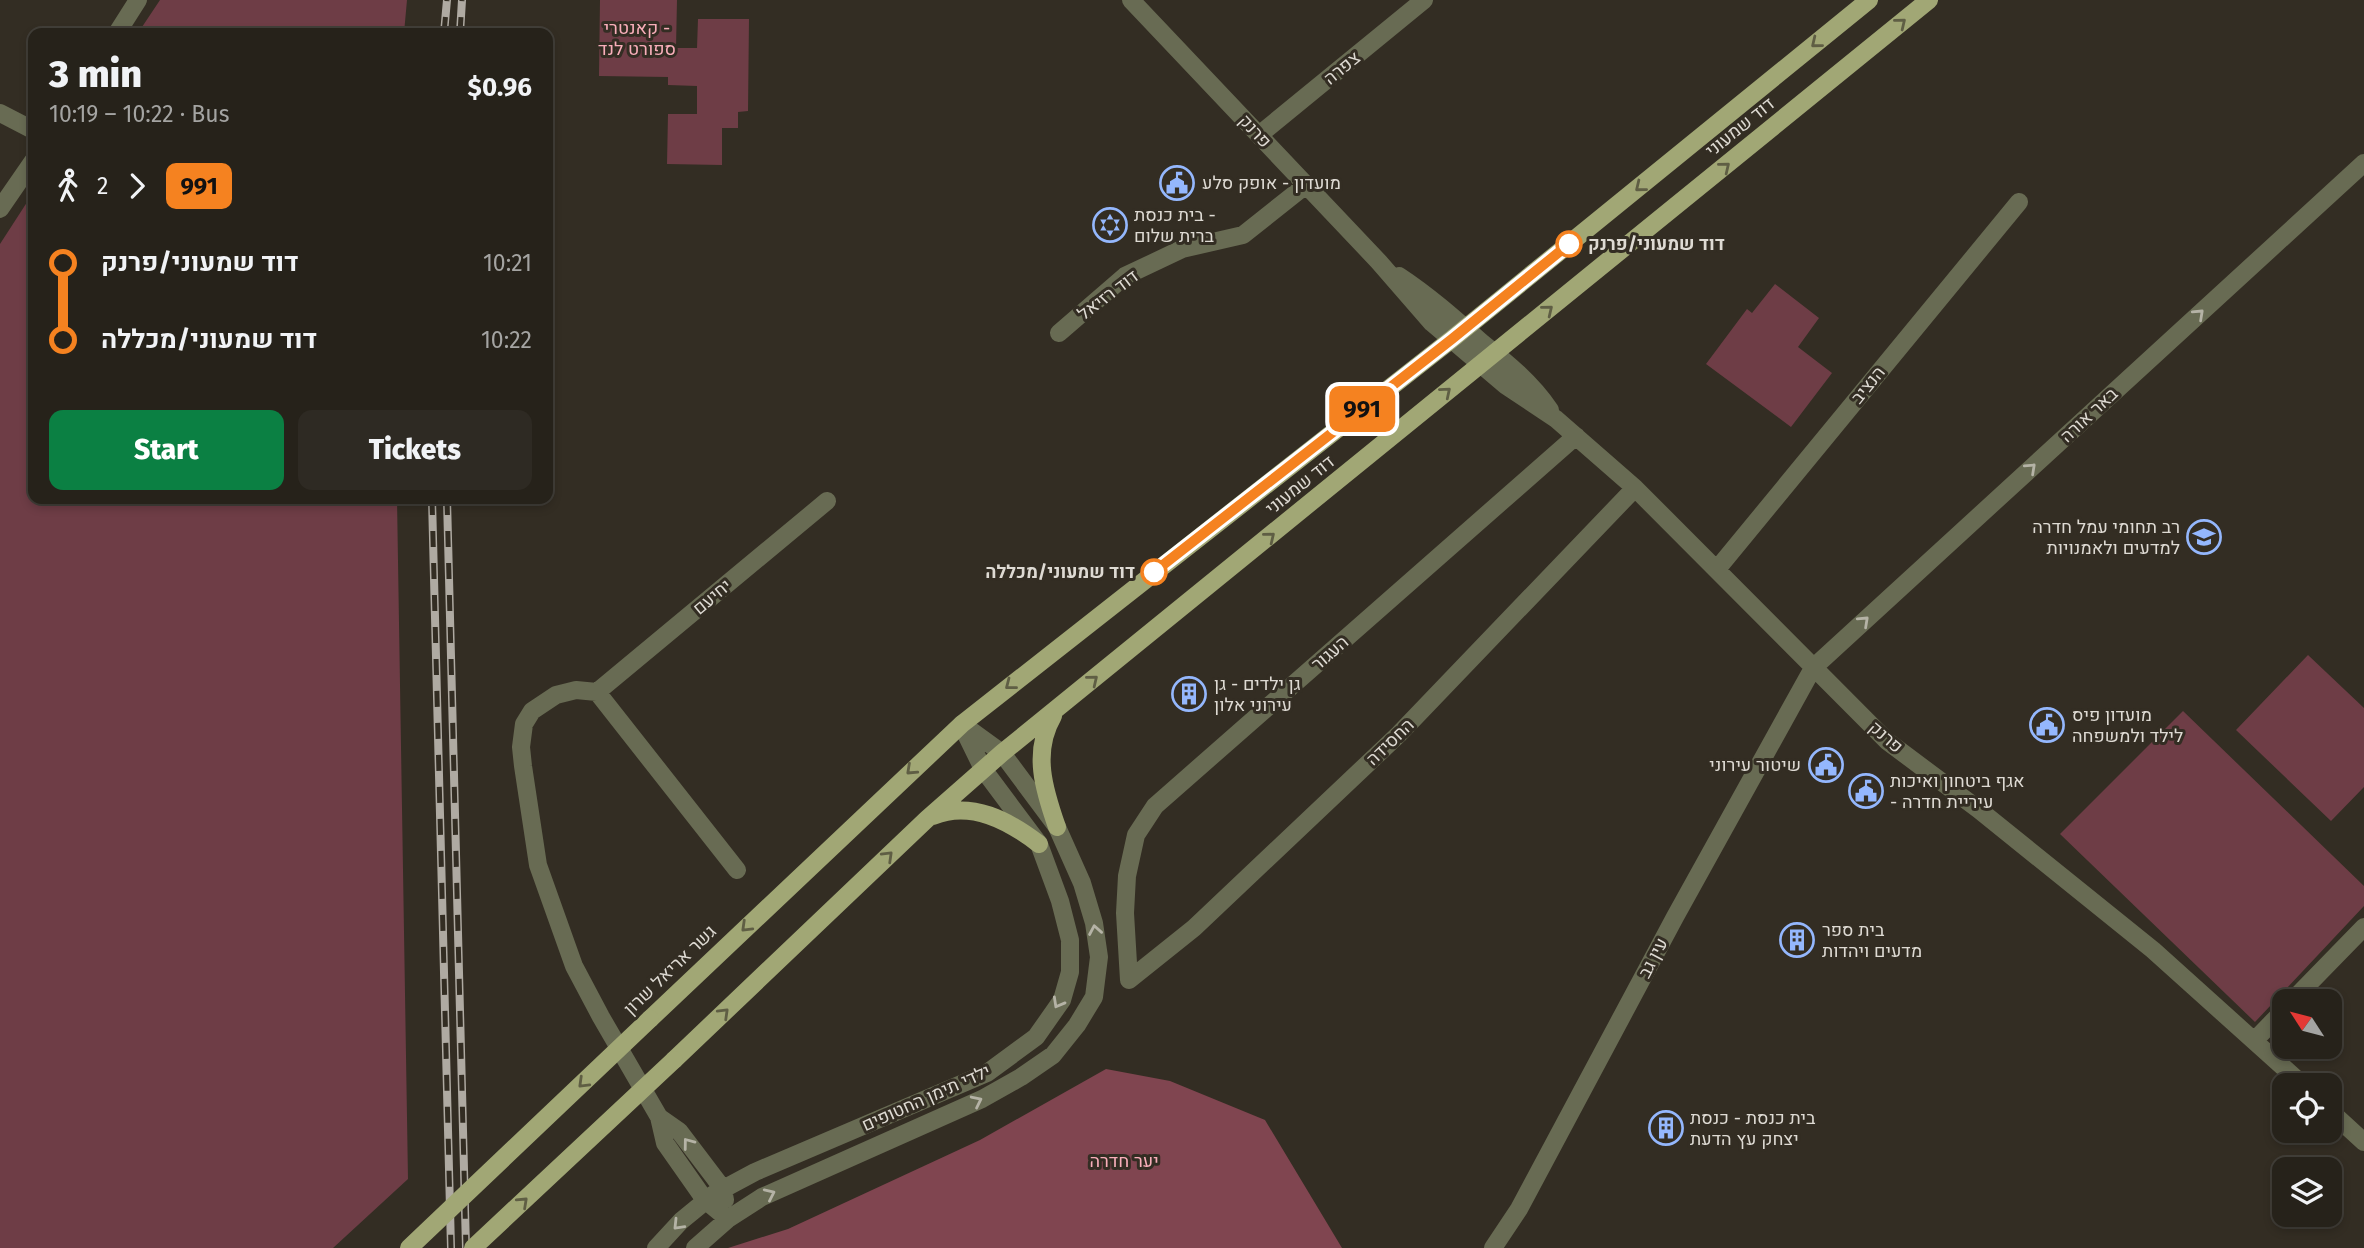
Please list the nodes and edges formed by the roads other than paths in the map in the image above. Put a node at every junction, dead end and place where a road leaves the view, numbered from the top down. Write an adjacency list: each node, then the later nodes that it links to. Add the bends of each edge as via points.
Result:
1 (138, 0): 6 (street)
2 (1130, 0): 9 (street, פרנק)
3 (1424, 0): 9 (street, צפרה)
4 (1869, 0): 16 (main road, דוד שמעוני, one-way to 16)
5 (1929, 0): 17 (main road, דוד שמעוני, one-way to 5)
6 (120, 28)
7 (0, 113): 8 (street)
8 (28, 127)
9 (1259, 135): 12 (street, פרנק)
10 (2364, 163): 22 (street, באר אורה, one-way to 10)
11 (28, 168): 14 (street)
12 (1306, 185): 15 (street, דוד רזיאל, via 1243,235 1182,249 1125,276); 16 (street, פרנק, via 1379,262 1413,285)
13 (2019, 202): 21 (street, הנציב)
14 (0, 209)
15 (1059, 333)
16 (1459, 334): 17 (street, פרנק); 25 (main road, דוד שמעוני, one-way to 25)
17 (1488, 359): 18 (street, פרנק, via 1505,385); 24 (main road, דוד שמעוני, one-way to 17)
18 (1576, 436): 19 (street, פרנק); 33 (street, העגור, via 1155,806 1136,835 1127,876)
19 (1635, 488): 21 (street, פרנק); 33 (street, החסידה, via 1399,734 1194,928)
20 (827, 501): 23 (street, יחיעם)
21 (1718, 568): 22 (street, פרנק)
22 (1813, 667): 36 (street, פרנק, via 1887,741 2153,950); 48 (street, עין גב, via 1519,1209)
23 (597, 692): 31 (street); 38 (street, via 576,690 556,695 532,711 524,724 521,747 538,865 574,965)
24 (1061, 706): 26 (main road, דוד שמעוני); 29 (main road, via 1046,728 1041,757 1042,778)
25 (961, 724): 26 (street, ילדי תימן החטופים); 27 (street, ילדי תימן החטופים); 44 (main road, גשר אריאל שרון, one-way to 44, bridge)
26 (1002, 753): 27 (main road, דוד שמעוני); 29 (street, ילדי תימן החטופים)
27 (983, 769): 28 (main road, דוד שמעוני); 30 (street, ילדי תימן החטופים)
28 (927, 818): 30 (main road, via 946,810 996,817); 45 (main road, one-way to 28, bridge)
29 (1057, 827): 43 (street, ילדי תימן החטופים, one-way to 29, via 762,1197 982,1100 1053,1055 1094,998 1099,957 1082,883)
30 (1039, 844): 41 (street, ילדי תימן החטופים, one-way to 41, via 1070,940 1070,972 1062,1000 1036,1037 987,1073)
31 (737, 870)
32 (2364, 928): 34 (street)
33 (1129, 980)
34 (2304, 989)
35 (2272, 1022): 36 (street)
36 (2255, 1040): 37 (street, פרנק)
37 (2290, 1073)
38 (659, 1116): 41 (street, one-way to 38, via 679,1131); 42 (street, via 665,1143)
39 (2342, 1122): 40 (street)
40 (2364, 1142)
41 (723, 1189): 42 (street, ילדי תימן החטופים); 43 (street)
42 (705, 1200): 43 (street); 46 (street, ילדי תימן החטופים, one-way to 46)
43 (728, 1219): 47 (street, ילדי תימן החטופים)
44 (409, 1248)
45 (473, 1248)
46 (656, 1248)
47 (695, 1248)
48 (1493, 1248)

